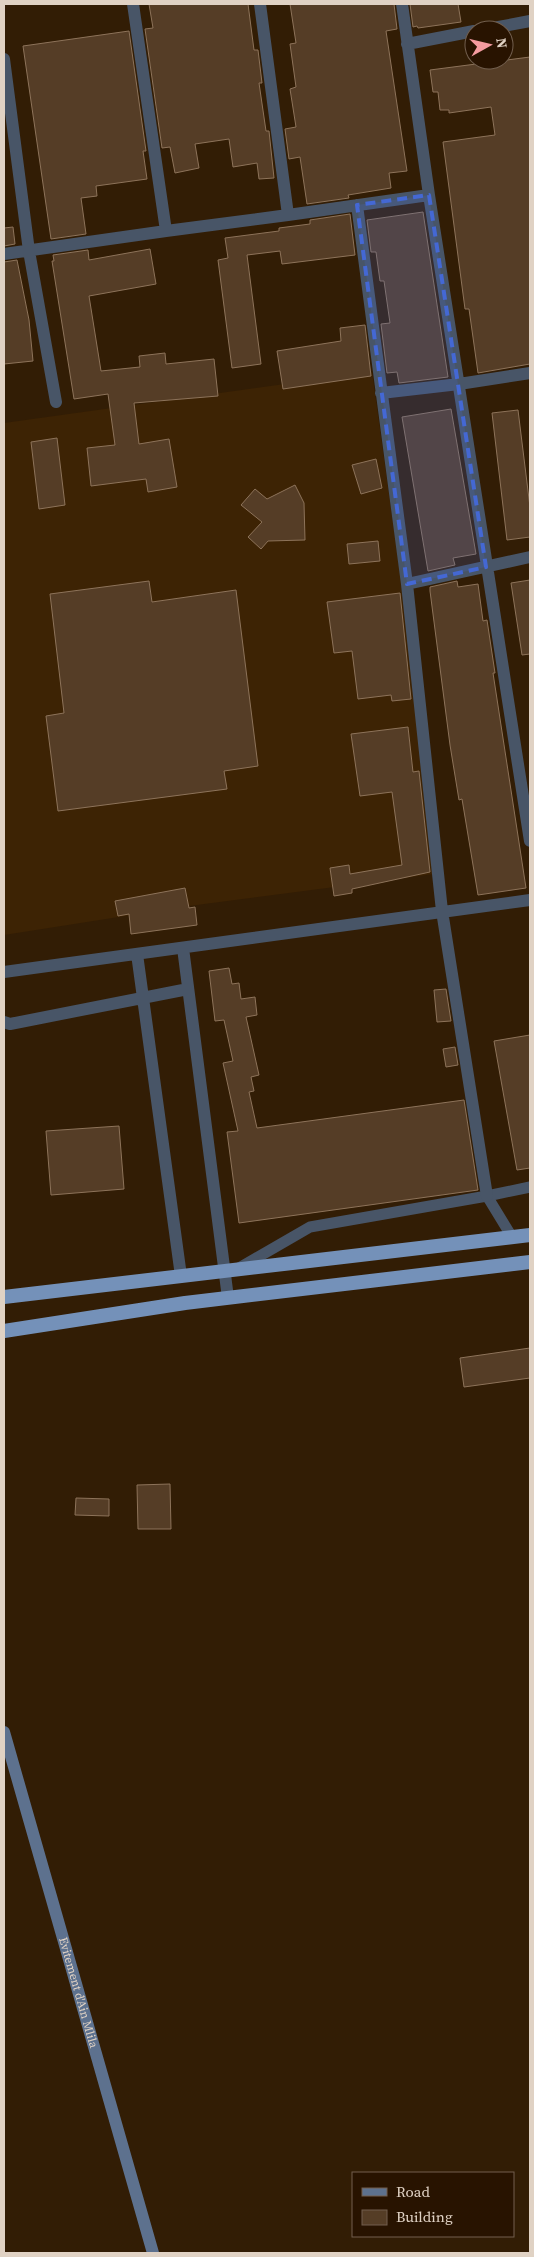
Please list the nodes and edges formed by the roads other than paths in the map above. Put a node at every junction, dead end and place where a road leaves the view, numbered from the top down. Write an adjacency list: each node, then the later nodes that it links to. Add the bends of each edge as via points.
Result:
1 (133, 4): 12 (street)
2 (260, 4): 11 (street)
3 (402, 4): 7 (street)
4 (530, 21): 5 (street)
5 (514, 24)
6 (464, 34): 7 (street)
7 (407, 44): 9 (street)
8 (4, 59): 13 (street)
9 (429, 194): 10 (street); 16 (street)
10 (357, 205): 11 (street); 17 (street)
11 (288, 215): 12 (street)
12 (166, 231): 13 (street)
13 (29, 251): 14 (street); 18 (street)
14 (4, 254)
15 (530, 373): 16 (street)
16 (459, 384): 17 (street); 20 (street)
17 (381, 393): 21 (street)
18 (56, 402)
19 (530, 557): 20 (street)
20 (486, 567): 21 (street); 22 (street)
21 (407, 584): 24 (street)
22 (530, 841)
23 (530, 900): 24 (street)
24 (442, 911): 25 (street); 32 (street)
25 (183, 948): 26 (street); 28 (street)
26 (137, 954): 27 (street); 29 (street)
27 (4, 972)
28 (188, 989): 29 (street); 36 (street)
29 (142, 999): 30 (street, via 10,1024); 37 (street)
30 (4, 1022)
31 (530, 1186): 32 (lane)
32 (487, 1196): 34 (lane); 36 (lane, via 310,1227)
33 (530, 1234): 34 (highway)
34 (512, 1237): 36 (highway)
35 (530, 1262): 39 (highway)
36 (231, 1270): 37 (highway); 39 (street)
37 (181, 1276): 38 (highway)
38 (4, 1297)
39 (228, 1298): 40 (highway)
40 (4, 1331)
41 (4, 1732): 42 (main road, Evitement d'Ain Mlila)
42 (153, 2253)

